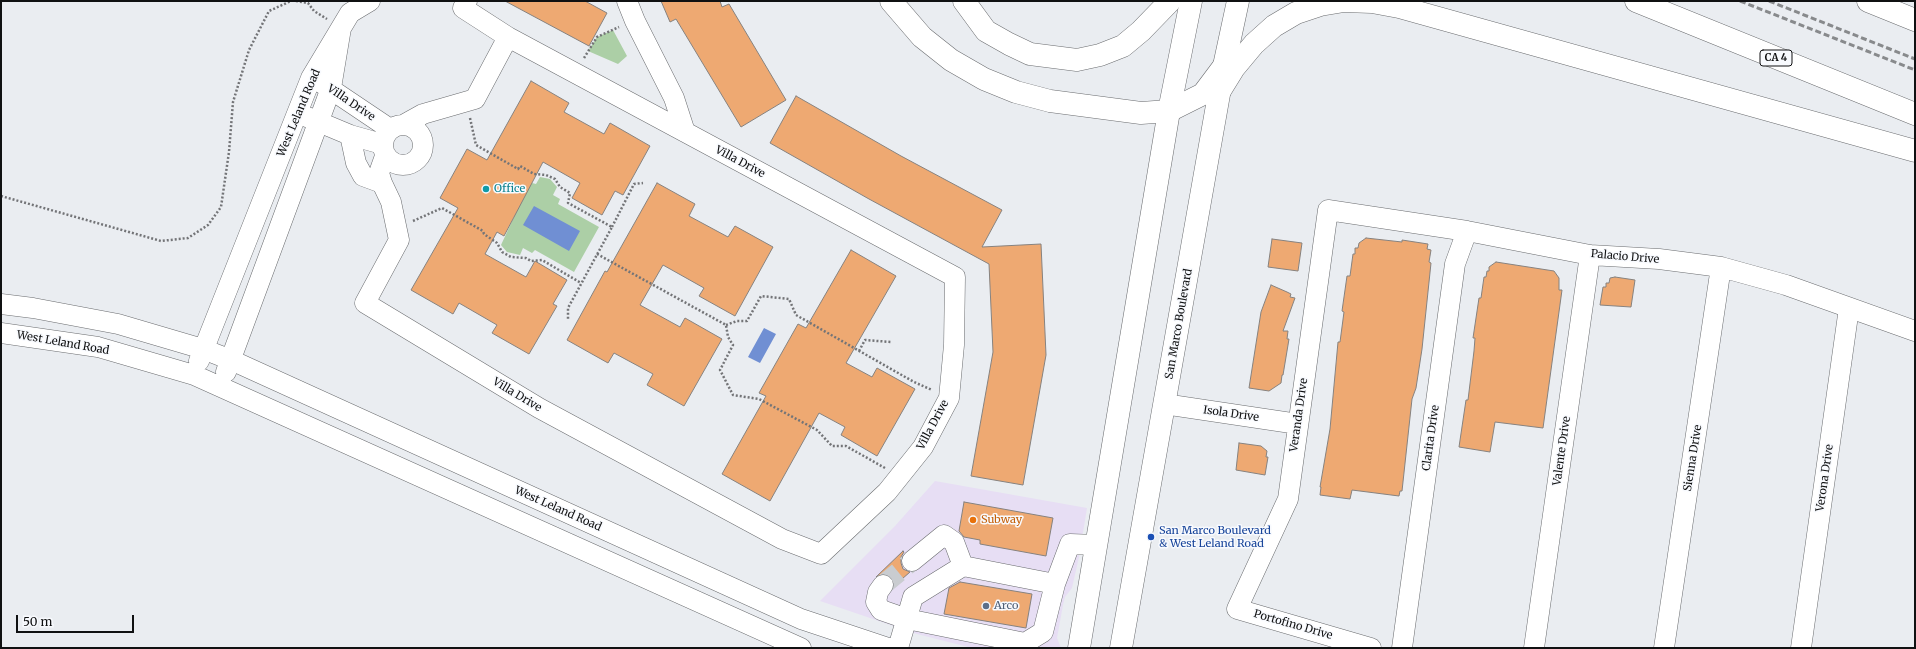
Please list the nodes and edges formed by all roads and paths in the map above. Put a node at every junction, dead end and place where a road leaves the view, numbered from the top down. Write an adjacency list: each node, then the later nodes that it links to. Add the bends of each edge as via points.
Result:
1 (291, 1): 33 (path, via 269,11 249,50 233,102 221,206 208,225 188,238 161,241)
2 (296, 1): 15 (path, via 308,3 314,11)
3 (370, 1): 15 (street, via 350,13)
4 (467, 1): 16 (street, Villa Drive, via 463,8)
5 (627, 1): 14 (street)
6 (891, 1): 23 (main road, via 922,37 951,60 984,79 1016,92 1050,101 1095,108 1141,113)
7 (964, 1): 8 (main road, via 986,31 1009,44 1030,54 1077,60 1123,46)
8 (1170, 1)
9 (1191, 1): 23 (main road)
10 (1238, 1): 17 (main road, San Marco Boulevard)
11 (1636, 1): 25 (main road, CA 4)
12 (1868, 1): 13 (main road)
13 (1915, 20)
14 (635, 21): 18 (path, via 597,37); 27 (street, via 674,98)
15 (341, 28): 19 (street, West Leland Road); 20 (street, West Leland Road)
16 (508, 37): 18 (street, Villa Drive); 22 (street, via 475,99)
17 (1224, 66): 21 (main road, San Marco Boulevard); 23 (main road, via 1203,94)
18 (576, 72): 27 (street, Villa Drive)
19 (311, 78): 20 (street, Villa Drive); 24 (street, West Leland Road)
20 (331, 88): 26 (street, West Leland Road); 29 (street, Villa Drive)
21 (1221, 89): 30 (main road, via 1254,44 1274,26 1296,13 1320,4 1344,1 1372,2 1407,9); 56 (main road, San Marco Boulevard)
22 (467, 102): 29 (street, via 423,114); 36 (path, via 476,145 518,169 520,166 534,174 555,179 560,187 570,192 568,203)
23 (1169, 111): 59 (main road)
24 (298, 112): 26 (street, Villa Drive); 50 (street, West Leland Road)
25 (1915, 114)
26 (318, 123): 28 (street, Villa Drive); 52 (street, West Leland Road)
27 (685, 132): 55 (street, Villa Drive, via 955,277 954,345)
28 (350, 135): 29 (street, Villa Drive); 31 (street, via 356,164 363,176)
29 (392, 143): 31 (street, Villa Drive, via 380,173); 34 (street, Villa Drive)
30 (1915, 151)
31 (382, 183): 34 (street, Villa Drive)
32 (643, 183): 36 (path, via 634,184)
33 (1, 196)
34 (390, 202): 37 (street, Villa Drive)
35 (1328, 210): 38 (street, Palacio Drive); 57 (street, Veranda Drive)
36 (612, 227): 39 (path)
37 (396, 229): 42 (path, via 442,208 483,231 497,243 502,252 511,257 531,261 542,260); 58 (street, Villa Drive, via 399,240 365,303 540,408 782,539 821,554 887,492)
38 (1467, 231): 40 (street, Palacio Drive); 74 (street, Clarita Drive, via 1455,264)
39 (597, 254): 42 (path); 46 (path)
40 (1590, 255): 41 (street, Palacio Drive, via 1659,259); 75 (street, Valente Drive)
41 (1721, 267): 44 (street, Palacio Drive, via 1786,285); 76 (street, Sienna Drive)
42 (581, 283): 45 (path, via 568,308)
43 (1, 304): 50 (street, West Leland Road, via 118,324)
44 (1849, 308): 48 (street, Palacio Drive); 77 (street, Verona Drive)
45 (568, 318)
46 (726, 325): 51 (path, via 736,321 747,321 761,296 789,299 796,315); 58 (path, via 728,337 733,345 720,370 733,395 759,399 817,430 832,446 846,446)
47 (1, 332): 53 (street, West Leland Road, via 98,347)
48 (1915, 332)
49 (891, 342): 51 (path, via 865,340)
50 (203, 349): 52 (street, West Leland Road); 53 (street, West Leland Road)
51 (859, 351): 55 (path, via 914,382)
52 (231, 360): 54 (street, West Leland Road); 68 (street, West Leland Road, via 801,619)
53 (194, 375): 54 (street, West Leland Road)
54 (221, 386): 67 (street, West Leland Road)
55 (949, 398): 58 (street, Villa Drive, via 923,448)
56 (1164, 404): 57 (street, Isola Drive); 66 (main road, San Marco Boulevard)
57 (1298, 424): 64 (street, Veranda Drive, via 1288,499)
58 (900, 476)
59 (1096, 545): 62 (street, via 1070,544); 70 (main road)
60 (912, 561): 61 (street, via 944,535 954,542)
61 (963, 566): 62 (street); 65 (street, via 913,597)
62 (1055, 584): 65 (street, via 1043,632 1025,643)
63 (882, 585): 65 (street, via 876,602 881,610)
64 (1237, 609): 73 (street, Portofino Drive)
65 (907, 619): 69 (street)
66 (1126, 619): 71 (main road, San Marco Boulevard); 72 (main road)
67 (802, 648)
68 (888, 648)
69 (898, 648)
70 (1079, 648)
71 (1121, 648)
72 (1129, 648)
73 (1371, 648)
74 (1402, 648)
75 (1534, 648)
76 (1664, 648)
77 (1801, 648)

